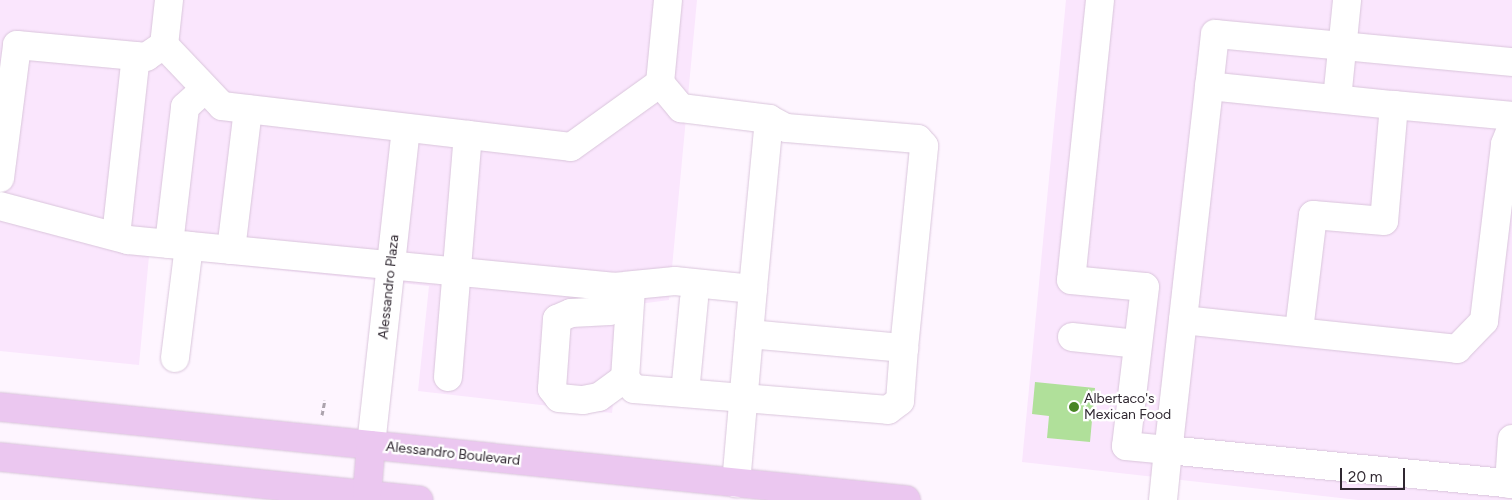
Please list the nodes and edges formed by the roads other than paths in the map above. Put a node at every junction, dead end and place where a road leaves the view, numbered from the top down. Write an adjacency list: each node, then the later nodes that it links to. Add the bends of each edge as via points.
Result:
1 (169, 0): 6 (lane)
2 (668, 0): 10 (lane)
3 (1100, 0): 28 (lane, via 1071,280)
4 (1347, 0): 7 (lane)
5 (8, 44): 8 (lane); 21 (lane)
6 (164, 45): 8 (lane, via 146,56); 12 (lane)
7 (1342, 46): 9 (lane); 11 (lane, via 1215,34); 13 (lane)
8 (136, 56): 23 (lane)
9 (1512, 62)
10 (660, 83): 17 (lane, via 681,108); 20 (lane, via 571,146)
11 (1209, 86): 13 (lane); 31 (lane)
12 (206, 88): 15 (lane, via 222,106); 24 (lane, via 184,107)
13 (1337, 99): 14 (lane)
14 (1394, 105): 16 (lane); 34 (lane, via 1384,221 1313,215)
15 (248, 109): 19 (lane); 25 (lane)
16 (1512, 116)
17 (769, 119): 30 (lane); 38 (lane, via 786,128 918,140 924,146)
18 (1512, 127): 34 (lane, via 1504,144 1484,321 1457,350)
19 (406, 128): 20 (lane); 26 (lane, Alessandro Plaza)
20 (468, 135): 27 (lane)
21 (0, 178)
22 (0, 206): 23 (lane)
23 (116, 236): 24 (lane)
24 (179, 245): 25 (lane); 39 (lane)
25 (230, 250): 26 (lane)
26 (392, 266): 27 (lane); 46 (lane, Alessandro Plaza)
27 (456, 272): 29 (lane); 40 (lane)
28 (1145, 287): 31 (lane); 37 (lane)
29 (622, 288): 30 (lane, via 675,281); 41 (lane); 41 (lane, via 610,311 571,313 557,319 552,389 559,398 583,400 598,397)
30 (753, 289): 35 (lane)
31 (1186, 292): 33 (lane)
32 (694, 299): 42 (lane)
33 (1183, 320): 34 (lane); 47 (lane)
34 (1299, 331)
35 (749, 334): 38 (lane); 43 (lane)
36 (1072, 337): 37 (lane)
37 (1137, 344): 47 (lane, via 1126,446)
38 (904, 348): 43 (lane, via 900,401 888,410)
39 (175, 358)
40 (448, 377)
41 (625, 378): 42 (lane, via 634,390)
42 (685, 393): 43 (lane)
43 (744, 397): 49 (lane)
44 (0, 407): 46 (main road, Alessandro Boulevard)
45 (1512, 439): 50 (lane)
46 (371, 445): 49 (main road, Alessandro Boulevard); 51 (main road)
47 (1168, 450): 50 (lane); 54 (lane)
48 (0, 457): 51 (main road)
49 (736, 483): 53 (main road, Alessandro Boulevard)
50 (1511, 484)
51 (367, 496): 52 (main road)
52 (419, 500)
53 (906, 500)
54 (1163, 500)

